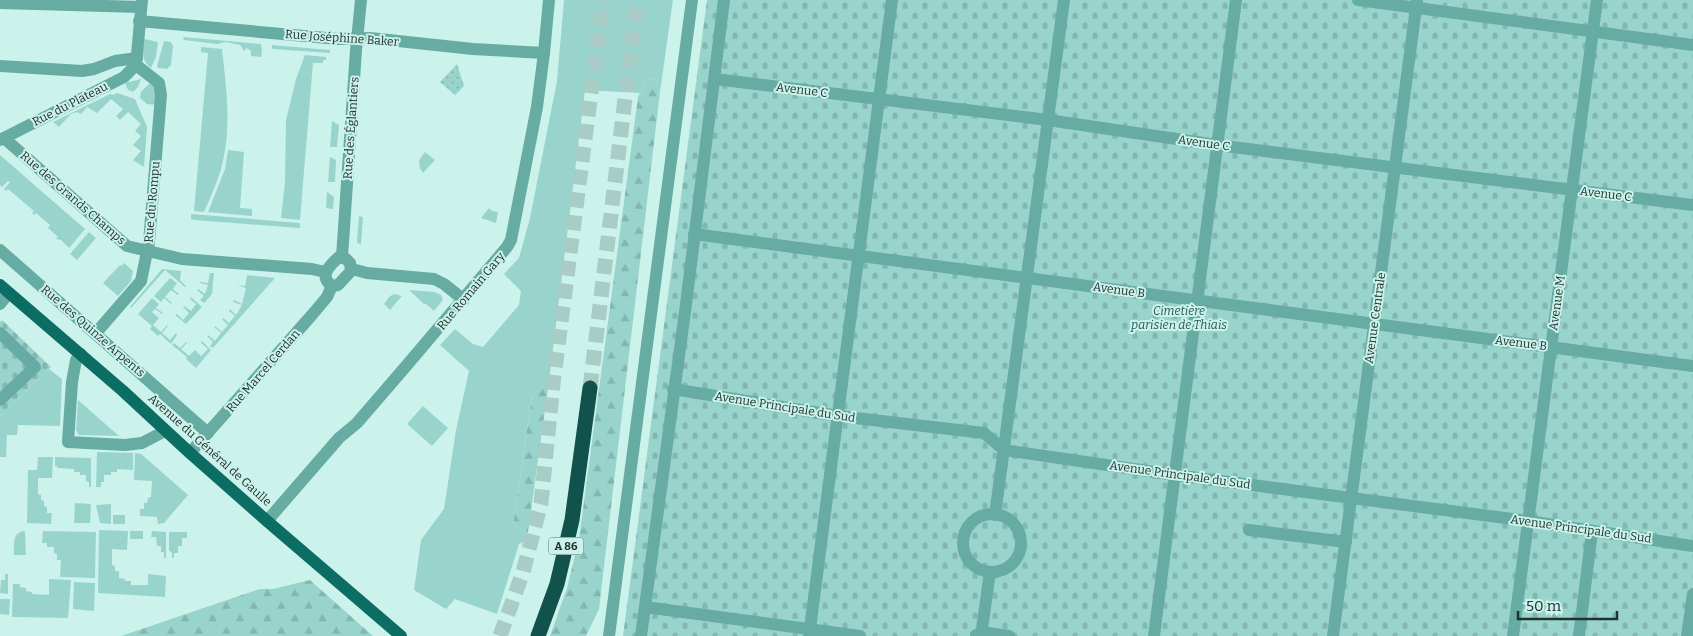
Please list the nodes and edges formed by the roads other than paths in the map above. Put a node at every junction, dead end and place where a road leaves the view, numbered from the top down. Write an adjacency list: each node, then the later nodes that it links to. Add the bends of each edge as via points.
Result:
1 (362, 0): 16 (street, Rue des Églantiers)
2 (549, 0): 18 (street, Rue Romain Gary)
3 (692, 0): 73 (street)
4 (724, 0): 21 (street)
5 (892, 0): 22 (street)
6 (1064, 0): 23 (street)
7 (1236, 0): 25 (street)
8 (1358, 0): 13 (street)
9 (1597, 0): 15 (street, Avenue M)
10 (14, 2): 11 (street); 12 (street)
11 (0, 3)
12 (141, 4): 14 (street)
13 (1417, 4): 15 (street); 26 (street, Avenue Centrale)
14 (139, 21): 16 (street, Rue Joséphine Baker, via 338,39); 19 (street)
15 (1593, 32): 17 (street); 27 (street, Avenue M)
16 (358, 38): 18 (street, Rue Joséphine Baker); 32 (street, Rue des Églantiers)
17 (1693, 45)
18 (544, 53): 39 (street, Rue Romain Gary, via 537,107 510,240)
19 (136, 61): 20 (street, via 115,61 82,71); 24 (street, Rue du Plateau, via 124,77); 31 (street, Rue du Rompu, via 156,80 161,94)
20 (0, 66)
21 (715, 79): 22 (street, Avenue C); 29 (street)
22 (879, 99): 23 (street, Avenue C); 33 (street)
23 (1048, 120): 25 (street, Avenue C); 36 (street)
24 (2, 139): 31 (street, Rue des Grands Champs, via 124,244)
25 (1218, 145): 26 (street, Avenue C); 40 (street)
26 (1395, 167): 27 (street, Avenue C); 42 (street, Avenue Centrale)
27 (1572, 190): 28 (street, Avenue C); 45 (street, Avenue M)
28 (1693, 205)
29 (694, 234): 33 (street, Avenue B); 49 (street)
30 (0, 250): 44 (street, Rue des Quinze Arpents)
31 (147, 252): 35 (street, Rue des Grands Champs, via 182,259); 44 (street, Rue du Rompu, via 141,281)
32 (342, 256): 34 (street); 35 (street)
33 (859, 256): 36 (street, Avenue B); 51 (street)
34 (352, 269): 37 (street, via 341,283); 39 (street, via 434,279)
35 (325, 272): 37 (street, via 325,278)
36 (1027, 278): 40 (street, Avenue B); 54 (street)
37 (332, 286): 53 (street, Rue Marcel Cerdan, via 317,310)
38 (5, 289): 41 (street); 46 (main road, Avenue du Général de Gaulle)
39 (464, 300): 59 (street, Rue Romain Gary)
40 (1197, 300): 42 (street, Avenue B); 56 (street)
41 (0, 304)
42 (1374, 324): 45 (street, Avenue B); 57 (street, Avenue Centrale)
43 (0, 333): 50 (street, via 35,367)
44 (95, 334): 53 (street, Rue des Quinze Arpents)
45 (1551, 347): 47 (street, Avenue B); 60 (street, Avenue M)
46 (81, 354): 52 (main road, Avenue du Général de Gaulle); 52 (street, via 76,360 71,388 68,442 142,443)
47 (1693, 366)
48 (590, 388): 72 (highway, A 86, via 572,520 557,584)
49 (673, 389): 51 (street, Avenue Principale du Sud); 67 (street)
50 (0, 400)
51 (838, 416): 54 (street, Avenue Principale du Sud, via 984,433); 68 (street)
52 (165, 430): 55 (main road, Avenue du Général de Gaulle)
53 (208, 433): 55 (street, Rue Marcel Cerdan)
54 (1004, 450): 56 (street, Avenue Principale du Sud); 58 (street)
55 (190, 453): 59 (main road, Avenue du Général de Gaulle)
56 (1175, 475): 57 (street, Avenue Principale du Sud); 77 (street)
57 (1351, 498): 60 (street, Avenue Principale du Sud); 63 (street, Avenue Centrale)
58 (995, 514): 65 (street, via 1012,523 1021,540 1020,550 1010,566); 65 (street, via 978,518 970,524 963,540 967,558)
59 (267, 521): 71 (main road, Avenue du Général de Gaulle)
60 (1528, 521): 62 (street, Avenue Principale du Sud); 79 (street, Avenue M)
61 (1249, 530): 63 (street)
62 (1592, 532): 64 (street, Avenue Principale du Sud); 80 (street)
63 (1346, 542): 78 (street, Avenue Centrale)
64 (1693, 546)
65 (990, 572): 69 (street)
66 (1693, 594): 70 (street)
67 (645, 607): 68 (street); 74 (street)
68 (809, 632): 75 (street)
69 (979, 635): 76 (street)
70 (1689, 635)
71 (401, 636)
72 (538, 636)
73 (609, 636)
74 (641, 636)
75 (860, 636)
76 (1009, 636)
77 (1154, 636)
78 (1333, 636)
79 (1513, 636)
80 (1579, 636)

